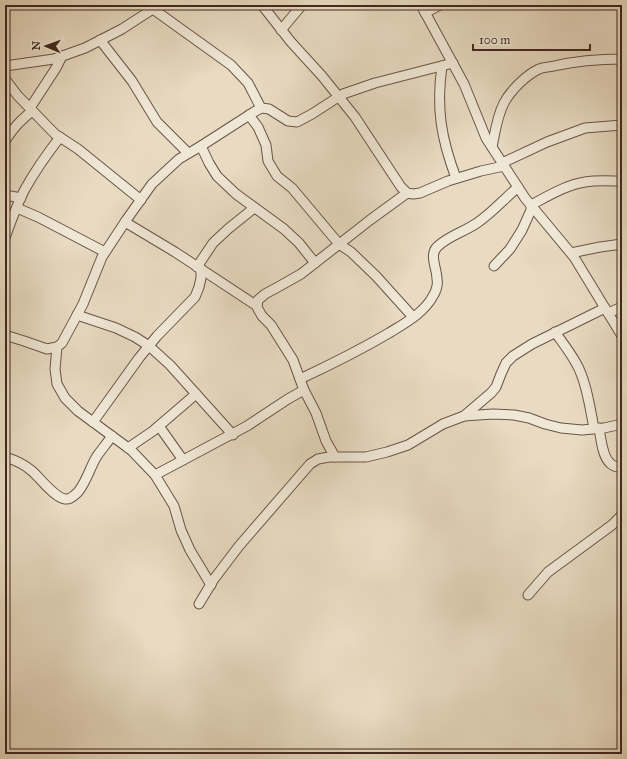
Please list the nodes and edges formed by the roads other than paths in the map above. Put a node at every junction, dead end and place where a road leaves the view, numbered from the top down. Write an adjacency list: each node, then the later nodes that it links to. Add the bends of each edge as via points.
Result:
1 (262, 5): 6 (street)
2 (302, 5): 6 (street)
3 (440, 5): 5 (street)
4 (156, 7): 7 (street); 15 (street, via 231,65 248,83)
5 (423, 9): 10 (street)
6 (280, 30): 14 (street, via 318,70)
7 (100, 40): 8 (street); 23 (street, via 132,81 157,122)
8 (62, 56): 11 (street); 16 (street)
9 (622, 59): 22 (street, via 594,60 540,68 510,92 498,116)
10 (453, 63): 12 (street); 22 (street)
11 (5, 66)
12 (442, 66): 14 (street, via 375,83); 25 (street, via 439,96 442,133)
13 (5, 79): 16 (street)
14 (339, 97): 15 (street, via 297,122 288,121 269,109); 28 (street)
15 (261, 108): 17 (street)
16 (31, 110): 19 (street); 20 (street)
17 (249, 115): 21 (street); 37 (street, via 258,127 266,145 268,161 277,176 292,188)
18 (622, 125): 24 (street, via 586,128 547,142)
19 (60, 137): 30 (street); 31 (street)
20 (5, 141)
21 (201, 146): 23 (street); 34 (street, via 217,176)
22 (492, 147): 24 (street)
23 (188, 153): 31 (street, via 152,184)
24 (503, 165): 25 (street); 27 (street)
25 (456, 178): 28 (street, via 420,193)
26 (622, 181): 32 (street, via 585,182 558,191)
27 (518, 187): 32 (street); 48 (street, via 486,217 436,248 436,290 424,308)
28 (407, 193): 37 (street)
29 (5, 195): 30 (street)
30 (21, 198): 33 (street)
31 (141, 200): 35 (street)
32 (531, 205): 40 (street); 42 (street, via 522,230 510,249)
33 (17, 208): 36 (street); 39 (street)
34 (254, 208): 41 (street, via 284,229); 43 (street, via 213,243)
35 (125, 222): 39 (street); 43 (street)
36 (5, 238)
37 (339, 244): 41 (street); 48 (street, via 376,276)
38 (622, 244): 40 (street)
39 (105, 252): 47 (street)
40 (571, 253): 46 (street)
41 (315, 263): 44 (street, via 265,294 258,300)
42 (494, 266)
43 (199, 268): 44 (street); 52 (street, via 201,278 194,297)
44 (257, 306): 54 (street, via 293,360)
45 (622, 307): 46 (street)
46 (606, 311): 49 (street); 51 (street)
47 (77, 315): 52 (street, via 116,328); 53 (street)
48 (413, 317): 54 (street, via 349,356)
49 (554, 332): 57 (street, via 513,356 506,363 496,387); 61 (street, via 577,364)
50 (5, 336): 53 (street, via 47,349)
51 (622, 336)
52 (149, 346): 56 (street); 58 (street)
53 (57, 348): 58 (street, via 57,384 65,398)
54 (300, 379): 55 (street)
55 (304, 390): 62 (street); 66 (street)
56 (196, 394): 60 (street); 62 (street)
57 (464, 416): 61 (street, via 514,415 561,428); 66 (street, via 443,424 408,445 387,452 366,457)
58 (93, 422): 63 (street)
59 (622, 424): 61 (street)
60 (159, 426): 64 (street); 67 (street)
61 (597, 428): 68 (street, via 610,464)
62 (233, 435): 67 (street)
63 (112, 436): 64 (street); 65 (street, via 78,492 67,499 60,497 31,470)
64 (128, 448): 69 (street)
65 (5, 457)
66 (334, 457): 71 (street, via 318,459 310,464 239,546)
67 (183, 460): 69 (street)
68 (622, 468)
69 (155, 475): 71 (street, via 174,506 190,550)
70 (622, 515): 72 (street, via 548,572)
71 (211, 585): 73 (street)
72 (528, 595)
73 (199, 604)

